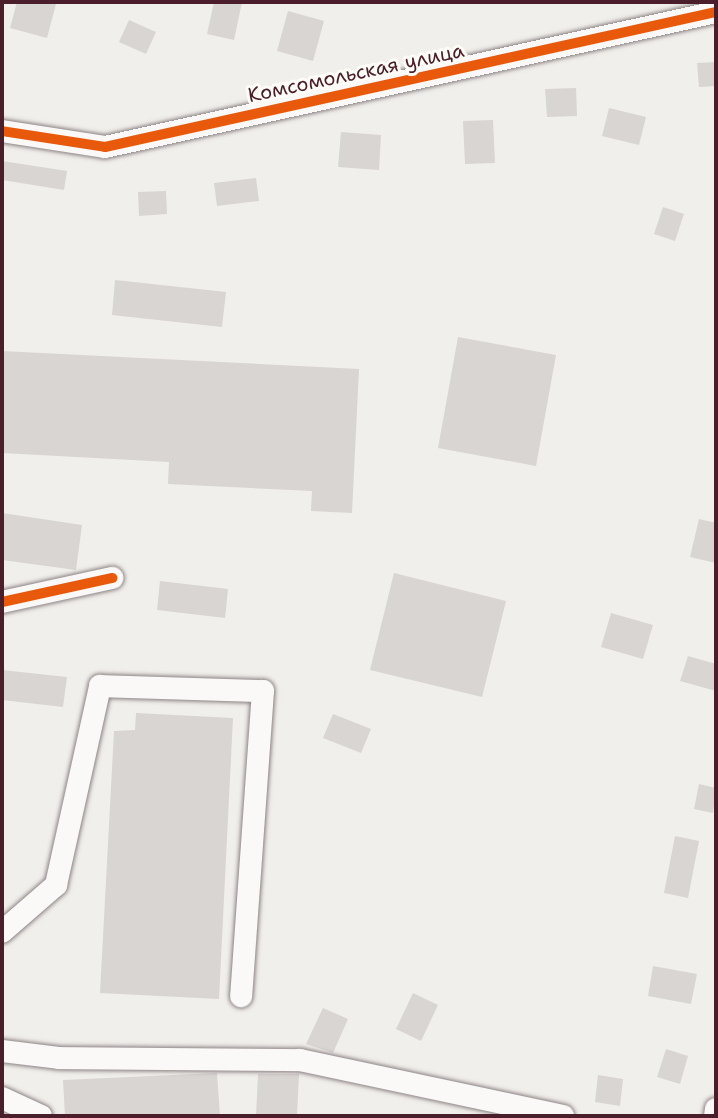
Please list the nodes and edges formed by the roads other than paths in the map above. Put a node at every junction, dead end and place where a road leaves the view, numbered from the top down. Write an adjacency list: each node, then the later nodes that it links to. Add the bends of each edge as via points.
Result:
1 (716, 12): 2 (street, Комсомольская улица, via 105,147)
2 (2, 131)
3 (112, 578): 4 (street)
4 (2, 602)
5 (2, 932): 6 (street, via 56,885 100,686 263,691)
6 (241, 996)
7 (2, 1051): 11 (street, via 59,1058 300,1060)
8 (2, 1098): 10 (street)
9 (716, 1109): 12 (street)
10 (41, 1116)
11 (563, 1116)
12 (715, 1116)

